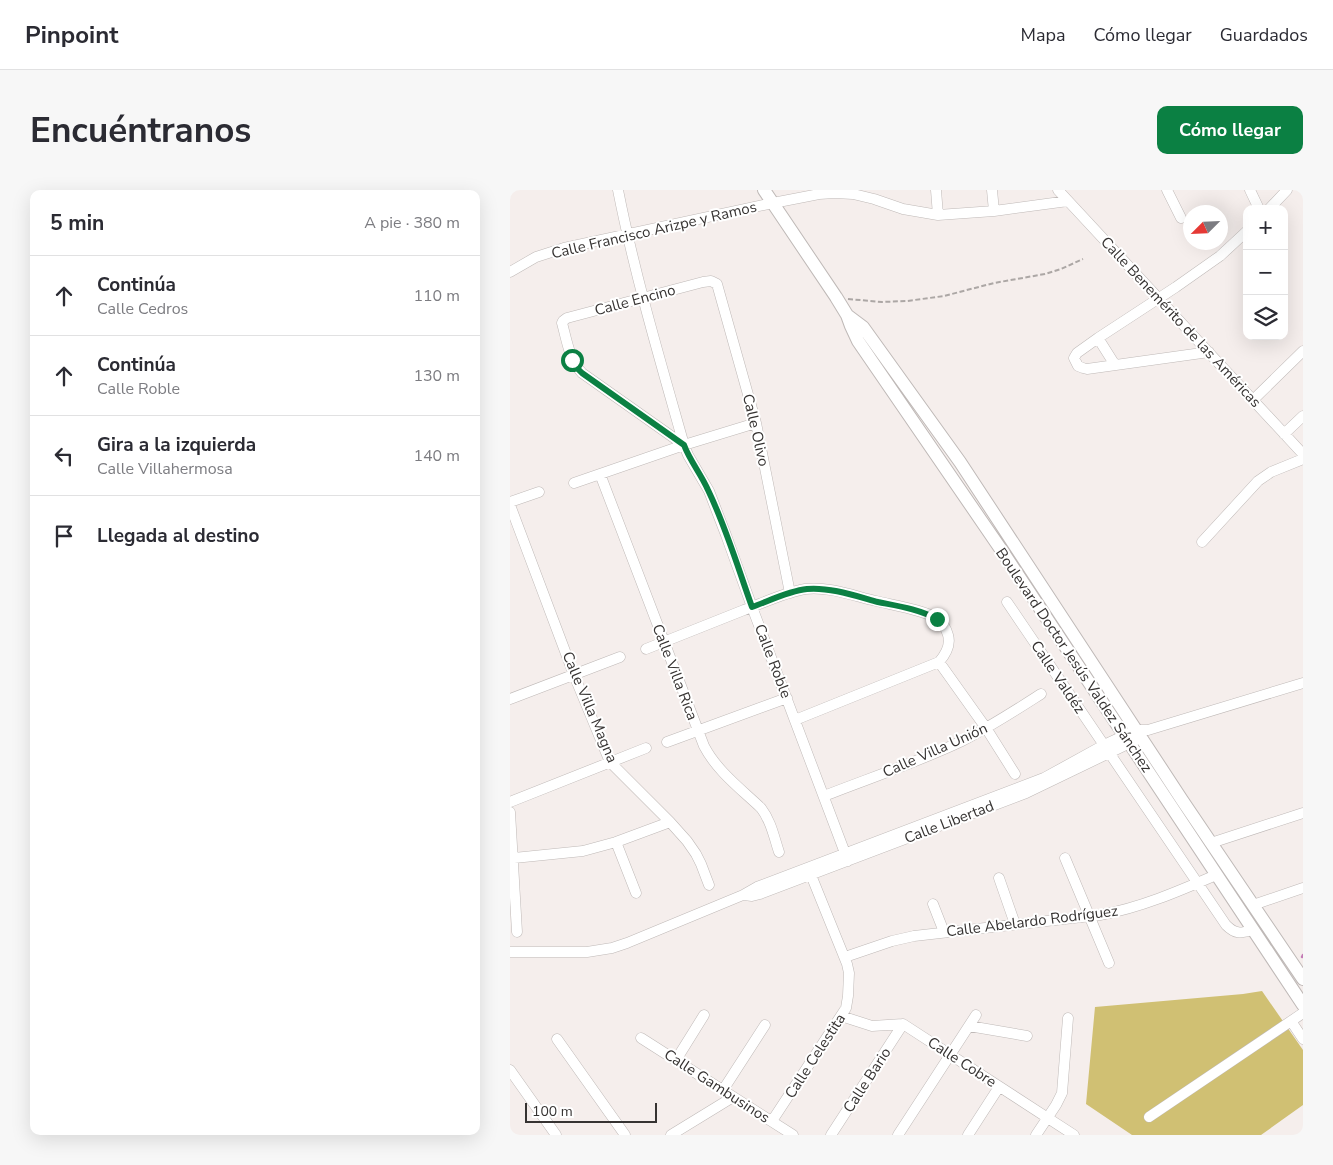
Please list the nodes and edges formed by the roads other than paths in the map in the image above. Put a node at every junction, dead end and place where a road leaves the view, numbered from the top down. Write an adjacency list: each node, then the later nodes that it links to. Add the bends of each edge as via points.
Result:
1 (618, 190): 17 (street, Calle Roble)
2 (764, 190): 11 (main road, Boulevard Doctor Jesús Valdez Sánchez)
3 (936, 190): 15 (street)
4 (992, 190): 14 (street)
5 (1058, 190): 10 (street, Calle Benemérito de las Américas)
6 (1167, 190): 16 (street)
7 (1250, 190): 12 (street)
8 (1287, 190): 13 (street)
9 (853, 192): 11 (street, Calle Francisco Arizpe y Ramos, via 819,194); 15 (street, Calle Francisco Arizpe y Ramos, via 903,209)
10 (1068, 201): 14 (street, Calle Francisco Arizpe y Ramos); 21 (street, Calle Benemérito de las Américas)
11 (773, 203): 17 (street, Calle Francisco Arizpe y Ramos); 23 (main road, Boulevard Doctor Jesús Valdez Sánchez)
12 (1257, 205)
13 (1273, 205)
14 (994, 210): 15 (street, Calle Francisco Arizpe y Ramos)
15 (938, 215)
16 (1182, 218)
17 (626, 234): 19 (street, Calle Francisco Arizpe y Ramos, via 536,257); 22 (street, Calle Roble)
18 (1243, 235): 21 (street, via 1220,256)
19 (510, 272)
20 (704, 282): 22 (street, Calle Encino); 30 (street, Calle Olivo, via 714,282 720,289)
21 (1158, 298): 24 (street); 26 (street, Calle Benemérito de las Américas)
22 (642, 299): 32 (street, Calle Roble); 32 (street, Calle Encino, via 563,321 572,360 582,373)
23 (847, 315): 39 (main road, Boulevard Doctor Jesús Valdez Sánchez, via 872,339); 40 (main road, Boulevard Doctor Jesús Valdez Sánchez, via 858,341)
24 (1098, 338): 27 (street); 27 (street, via 1077,353 1076,363 1083,368)
25 (1303, 351): 28 (street)
26 (1209, 352): 27 (street); 28 (street, Calle Benemérito de las Américas)
27 (1115, 365)
28 (1253, 400): 31 (street, Calle Benemérito de las Américas)
29 (1303, 416): 31 (street)
30 (756, 423): 32 (street); 42 (street, Calle Olivo)
31 (1284, 434): 33 (street, Calle Benemérito de las Américas)
32 (684, 445): 35 (street); 44 (street, Calle Roble, via 709,491)
33 (1303, 454)
34 (1303, 459): 41 (street, via 1258,481)
35 (600, 474): 36 (street); 45 (street, Calle Villa Rica)
36 (574, 483)
37 (539, 492): 38 (street)
38 (510, 504): 49 (street, Calle Villa Magna)
39 (1002, 526): 40 (main road); 57 (main road, Boulevard Doctor Jesús Valdez Sánchez)
40 (990, 535): 57 (main road, Boulevard Doctor Jesús Valdez Sánchez)
41 (1202, 542)
42 (790, 593): 44 (street); 48 (street, via 818,589 929,614 944,626 949,638 948,648)
43 (1008, 602): 60 (street, Calle Valdéz)
44 (752, 607): 45 (street); 52 (street, Calle Roble)
45 (664, 641): 46 (street); 56 (street, Calle Villa Rica)
46 (646, 649)
47 (620, 658): 49 (street)
48 (939, 662): 54 (street); 55 (street)
49 (574, 675): 53 (street); 61 (street, Calle Villa Magna)
50 (1303, 683): 57 (street, Calle Libertad)
51 (1042, 694): 55 (street, Calle Villa Unión)
52 (787, 698): 54 (street, Calle Roble); 56 (street)
53 (510, 699)
54 (795, 720): 63 (street, Calle Roble)
55 (986, 728): 62 (street); 63 (street, Calle Villa Unión, via 940,751)
56 (698, 731): 58 (street); 70 (street, Calle Villa Rica, via 718,767 766,814)
57 (1136, 735): 60 (street, Calle Libertad); 69 (main road, Boulevard Doctor Jesús Valdez Sánchez); 75 (main road, Boulevard Doctor Jesús Valdez Sánchez)
58 (667, 742)
59 (646, 748): 61 (street)
60 (1107, 749): 71 (street, Calle Libertad, via 1063,772); 77 (street, Calle Valdéz)
61 (610, 762): 64 (street); 67 (street, Calle Villa Magna)
62 (1015, 774)
63 (824, 796): 71 (street, Calle Roble)
64 (510, 802)
65 (510, 812): 72 (street)
66 (1303, 812): 69 (street)
67 (670, 822): 68 (street); 78 (street, Calle Villa Magna, via 696,854)
68 (616, 842): 72 (street, via 584,852); 80 (street)
69 (1211, 843): 83 (main road, Boulevard Doctor Jesús Valdez Sánchez)
70 (779, 852)
71 (847, 856): 74 (street, Calle Libertad); 81 (street, Calle Libertad, via 756,887)
72 (514, 858): 87 (street)
73 (1065, 858): 84 (street)
74 (811, 875): 81 (street, Calle Libertad, via 760,894); 90 (street, Calle Celestita)
75 (1216, 875): 77 (street, Calle Abelardo Rodríguez); 86 (main road, Boulevard Doctor Jesús Valdez Sánchez)
76 (998, 878): 85 (street)
77 (1197, 883): 84 (street, Calle Abelardo Rodríguez, via 1130,908); 86 (street, Calle Valdéz, via 1230,929 1240,933)
78 (709, 885)
79 (1303, 888): 83 (street)
80 (636, 894)
81 (743, 895): 89 (street, Calle Libertad, via 612,948 587,952)
82 (932, 904): 88 (street)
83 (1253, 905): 92 (main road, Boulevard Doctor Jesús Valdez Sánchez)
84 (1089, 916): 85 (street, Calle Abelardo Rodríguez); 91 (street)
85 (1015, 924): 88 (street, Calle Abelardo Rodríguez)
86 (1253, 930): 93 (main road, Boulevard Doctor Jesús Valdez Sánchez)
87 (517, 932)
88 (944, 932): 90 (street, Calle Abelardo Rodríguez, via 892,940)
89 (510, 952)
90 (845, 957): 94 (street, Calle Celestita, via 849,973)
91 (1108, 964)
92 (1300, 974)
93 (1303, 1005)
94 (844, 1012): 100 (street, via 872,1026); 115 (street, Calle Celestita)
95 (1303, 1013): 99 (street)
96 (704, 1015): 108 (street)
97 (976, 1015): 102 (street)
98 (1068, 1018): 114 (street, via 1062,1093)
99 (1291, 1021): 106 (street); 113 (street)
100 (903, 1024): 107 (street, Calle Cobre); 120 (street, Calle Bario)
101 (765, 1025): 111 (street)
102 (969, 1026): 103 (street); 107 (street)
103 (1027, 1036)
104 (641, 1038): 108 (street, Calle Gambusinos)
105 (557, 1039): 117 (street)
106 (1303, 1039)
107 (950, 1055): 110 (street, Calle Cobre); 121 (street)
108 (676, 1060): 111 (street, Calle Gambusinos)
109 (510, 1070): 116 (street)
110 (999, 1087): 114 (street, Calle Cobre); 122 (street)
111 (723, 1090): 112 (street, Calle Gambusinos)
112 (733, 1097): 115 (street, Calle Gambusinos); 118 (street)
113 (1149, 1117)
114 (1048, 1118): 123 (street); 124 (street, Calle Cobre)
115 (772, 1121): 119 (street, Calle Gambusinos)
116 (556, 1135)
117 (625, 1135)
118 (671, 1135)
119 (793, 1135)
120 (830, 1135)
121 (898, 1135)
122 (968, 1135)
123 (1036, 1135)
124 (1074, 1135)

